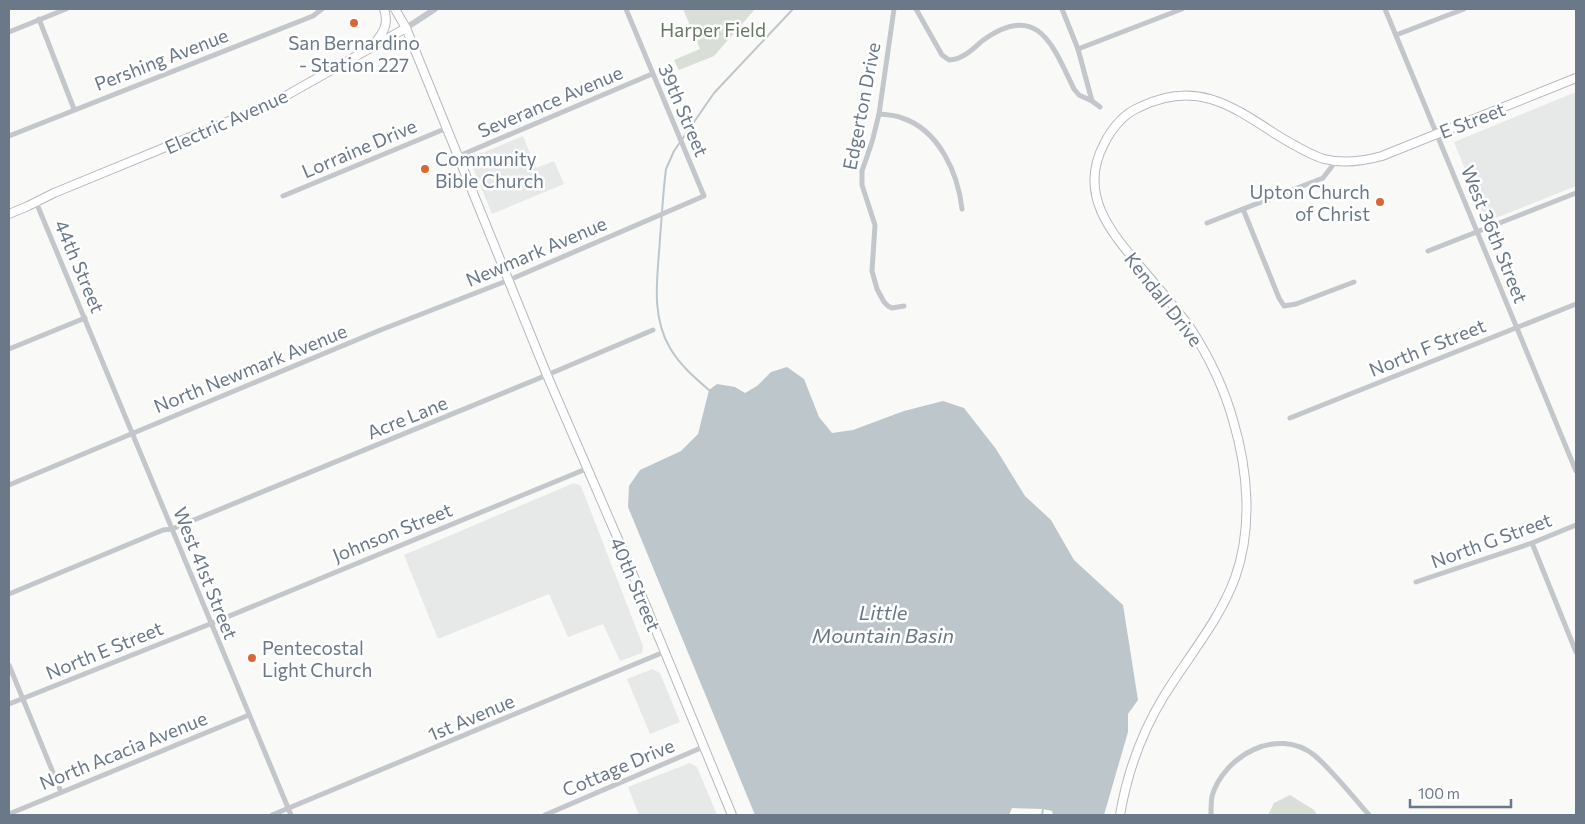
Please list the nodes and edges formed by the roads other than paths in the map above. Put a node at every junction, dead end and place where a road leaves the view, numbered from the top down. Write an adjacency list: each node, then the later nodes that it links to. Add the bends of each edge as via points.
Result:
1 (66, 9): 13 (street)
2 (322, 9): 23 (street, Pershing Avenue, via 313,16)
3 (384, 9): 17 (main road, via 386,28)
4 (395, 9): 14 (main road, 40th Street)
5 (435, 9): 14 (street, Electric Avenue)
6 (626, 9): 19 (street, 39th Street)
7 (894, 9): 24 (street, Edgerton Drive)
8 (916, 9): 21 (street, via 942,55 949,60 965,54 1002,28 1020,24 1037,27 1052,46 1074,89)
9 (1062, 9): 18 (street)
10 (1182, 9): 18 (street)
11 (1385, 9): 16 (street, West 36th Street)
12 (1464, 9): 16 (street)
13 (39, 20): 15 (street); 23 (street)
14 (406, 28): 17 (main road, Electric Avenue); 25 (main road, 40th Street)
15 (9, 32)
16 (1396, 35): 26 (street, West 36th Street)
17 (370, 49): 34 (main road, Electric Avenue, via 272,103)
18 (1078, 49): 21 (street)
19 (652, 74): 28 (street, Severance Avenue); 33 (street, 39th Street)
20 (1576, 78): 26 (main road, E Street)
21 (1092, 101): 22 (street)
22 (1100, 107)
23 (74, 109): 27 (street, Pershing Avenue)
24 (879, 114): 35 (street, via 903,118 925,130 949,161); 44 (street, Edgerton Drive, via 862,178 863,192 876,225 872,271 884,302 892,308)
25 (447, 128): 28 (main road, 40th Street); 32 (street, Lorraine Drive)
26 (1437, 134): 29 (main road, E Street); 39 (street, West 36th Street)
27 (9, 136)
28 (458, 156): 41 (main road, 40th Street)
29 (1367, 160): 30 (main road, Kendall Drive)
30 (1336, 161): 36 (street, via 1323,178); 77 (main road, Kendall Drive, via 1307,152 1230,105 1211,99 1180,96 1132,110 1108,137 1096,164 1094,187 1105,221 1180,314 1215,373 1234,422 1245,492 1242,555 1235,576 1218,613 1152,718 1133,764)
31 (1576, 193): 39 (street)
32 (283, 196)
33 (704, 196): 41 (street, Newmark Avenue)
34 (36, 202): 37 (main road, Electric Avenue); 45 (street, 44th Street)
35 (962, 209)
36 (1243, 209): 38 (street); 42 (street, via 1284,306)
37 (9, 214)
38 (1207, 223)
39 (1478, 232): 40 (street); 46 (street, West 36th Street)
40 (1428, 251)
41 (509, 280): 48 (street, Newmark Avenue); 51 (main road, 40th Street)
42 (1354, 282)
43 (1576, 304): 46 (street, North F Street)
44 (904, 306)
45 (85, 318): 49 (street, 44th Street); 50 (street)
46 (1517, 327): 52 (street, North F Street); 55 (street, West 36th Street)
47 (653, 330): 51 (street, Acre Lane)
48 (378, 331): 53 (street, North Newmark Avenue)
49 (95, 342): 53 (street, West 41st Street)
50 (9, 349)
51 (547, 375): 54 (main road, 40th Street); 58 (street, Acre Lane)
52 (1290, 418)
53 (133, 432): 56 (street, North Newmark Avenue); 58 (street, West 41st Street)
54 (586, 469): 62 (street, Johnson Street); 63 (main road, 40th Street)
55 (1576, 471)
56 (9, 485)
57 (1576, 525): 59 (street, North G Street)
58 (172, 529): 61 (street, Acre Lane); 62 (street, West 41st Street)
59 (1532, 543): 60 (street, North G Street); 64 (street)
60 (1416, 582)
61 (9, 594)
62 (210, 624): 66 (street, North E Street); 68 (street, West 41st Street)
63 (664, 652): 69 (main road, 40th Street); 71 (street, 1st Avenue)
64 (1576, 652)
65 (9, 665): 66 (street)
66 (22, 698): 67 (street, North E Street); 70 (street)
67 (9, 704)
68 (249, 715): 70 (street, North Acacia Avenue); 71 (street, West 41st Street)
69 (703, 747): 75 (street, Cottage Drive); 76 (main road, 40th Street)
70 (61, 792): 72 (street, North Acacia Avenue)
71 (288, 808): 73 (street, 1st Avenue); 74 (street, West 41st Street)
72 (9, 814)
73 (272, 815)
74 (291, 815)
75 (545, 815)
76 (732, 815)
77 (1120, 815)
78 (1211, 815): 79 (street, via 1212,798 1226,770 1241,756 1257,748 1286,744 1313,755)
79 (1369, 815)

